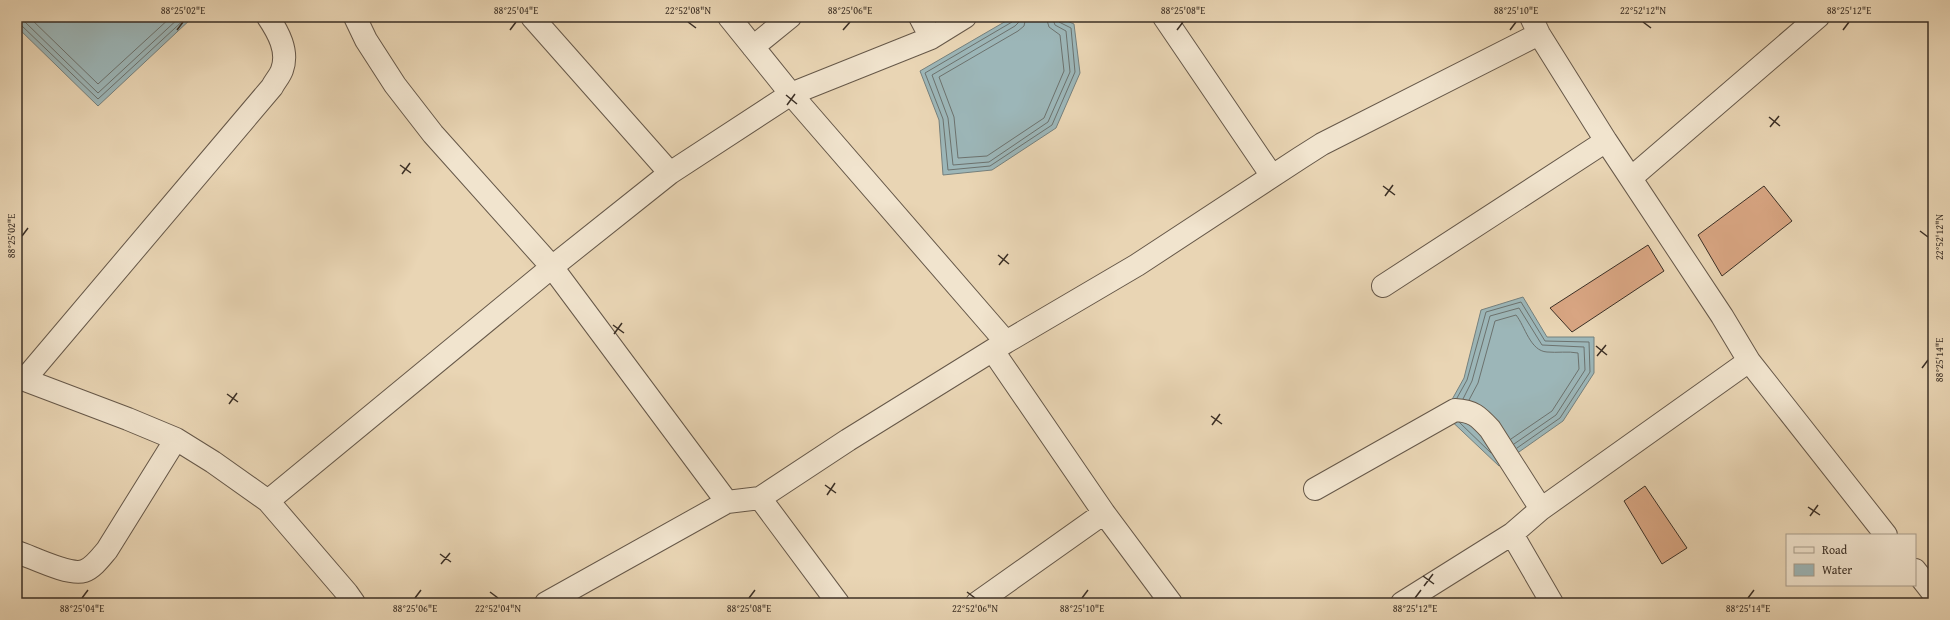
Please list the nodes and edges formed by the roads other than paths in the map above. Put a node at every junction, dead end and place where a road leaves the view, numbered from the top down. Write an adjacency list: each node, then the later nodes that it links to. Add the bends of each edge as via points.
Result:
1 (268, 17): 22 (street, via 279,33 285,54 282,70 272,86)
2 (355, 17): 18 (street, via 366,40 395,85 433,134)
3 (532, 17): 15 (street)
4 (728, 17): 12 (street)
5 (790, 17): 12 (street)
6 (920, 17): 11 (street)
7 (965, 17): 11 (street)
8 (1164, 17): 16 (street)
9 (1818, 17): 17 (street)
10 (1535, 26): 14 (street); 16 (street, via 1322,144)
11 (931, 38): 13 (street)
12 (753, 47): 13 (street)
13 (791, 94): 15 (street); 20 (street)
14 (1606, 141): 17 (street); 19 (street)
15 (670, 173): 18 (street)
16 (1272, 176): 20 (street, via 1137,265)
17 (1632, 178): 21 (street)
18 (552, 267): 26 (street); 27 (street)
19 (1383, 286)
20 (999, 347): 25 (street, via 848,440); 29 (street)
21 (1749, 361): 28 (street); 31 (street)
22 (20, 379): 23 (street)
23 (176, 439): 26 (street); 32 (street, via 107,550 84,571 71,571)
24 (1315, 489): 28 (street, via 1454,410 1468,411 1490,429)
25 (760, 498): 27 (street); 38 (street)
26 (268, 501): 36 (street)
27 (727, 502): 35 (street)
28 (1541, 509): 30 (street)
29 (1104, 513): 39 (street); 40 (street)
30 (1512, 534): 41 (street); 42 (street)
31 (1885, 534)
32 (17, 552)
33 (1916, 571): 34 (street)
34 (1933, 593)
35 (577, 596): 37 (street)
36 (354, 603)
37 (546, 603)
38 (838, 603)
39 (977, 603)
40 (1170, 603)
41 (1402, 603)
42 (1552, 603)

